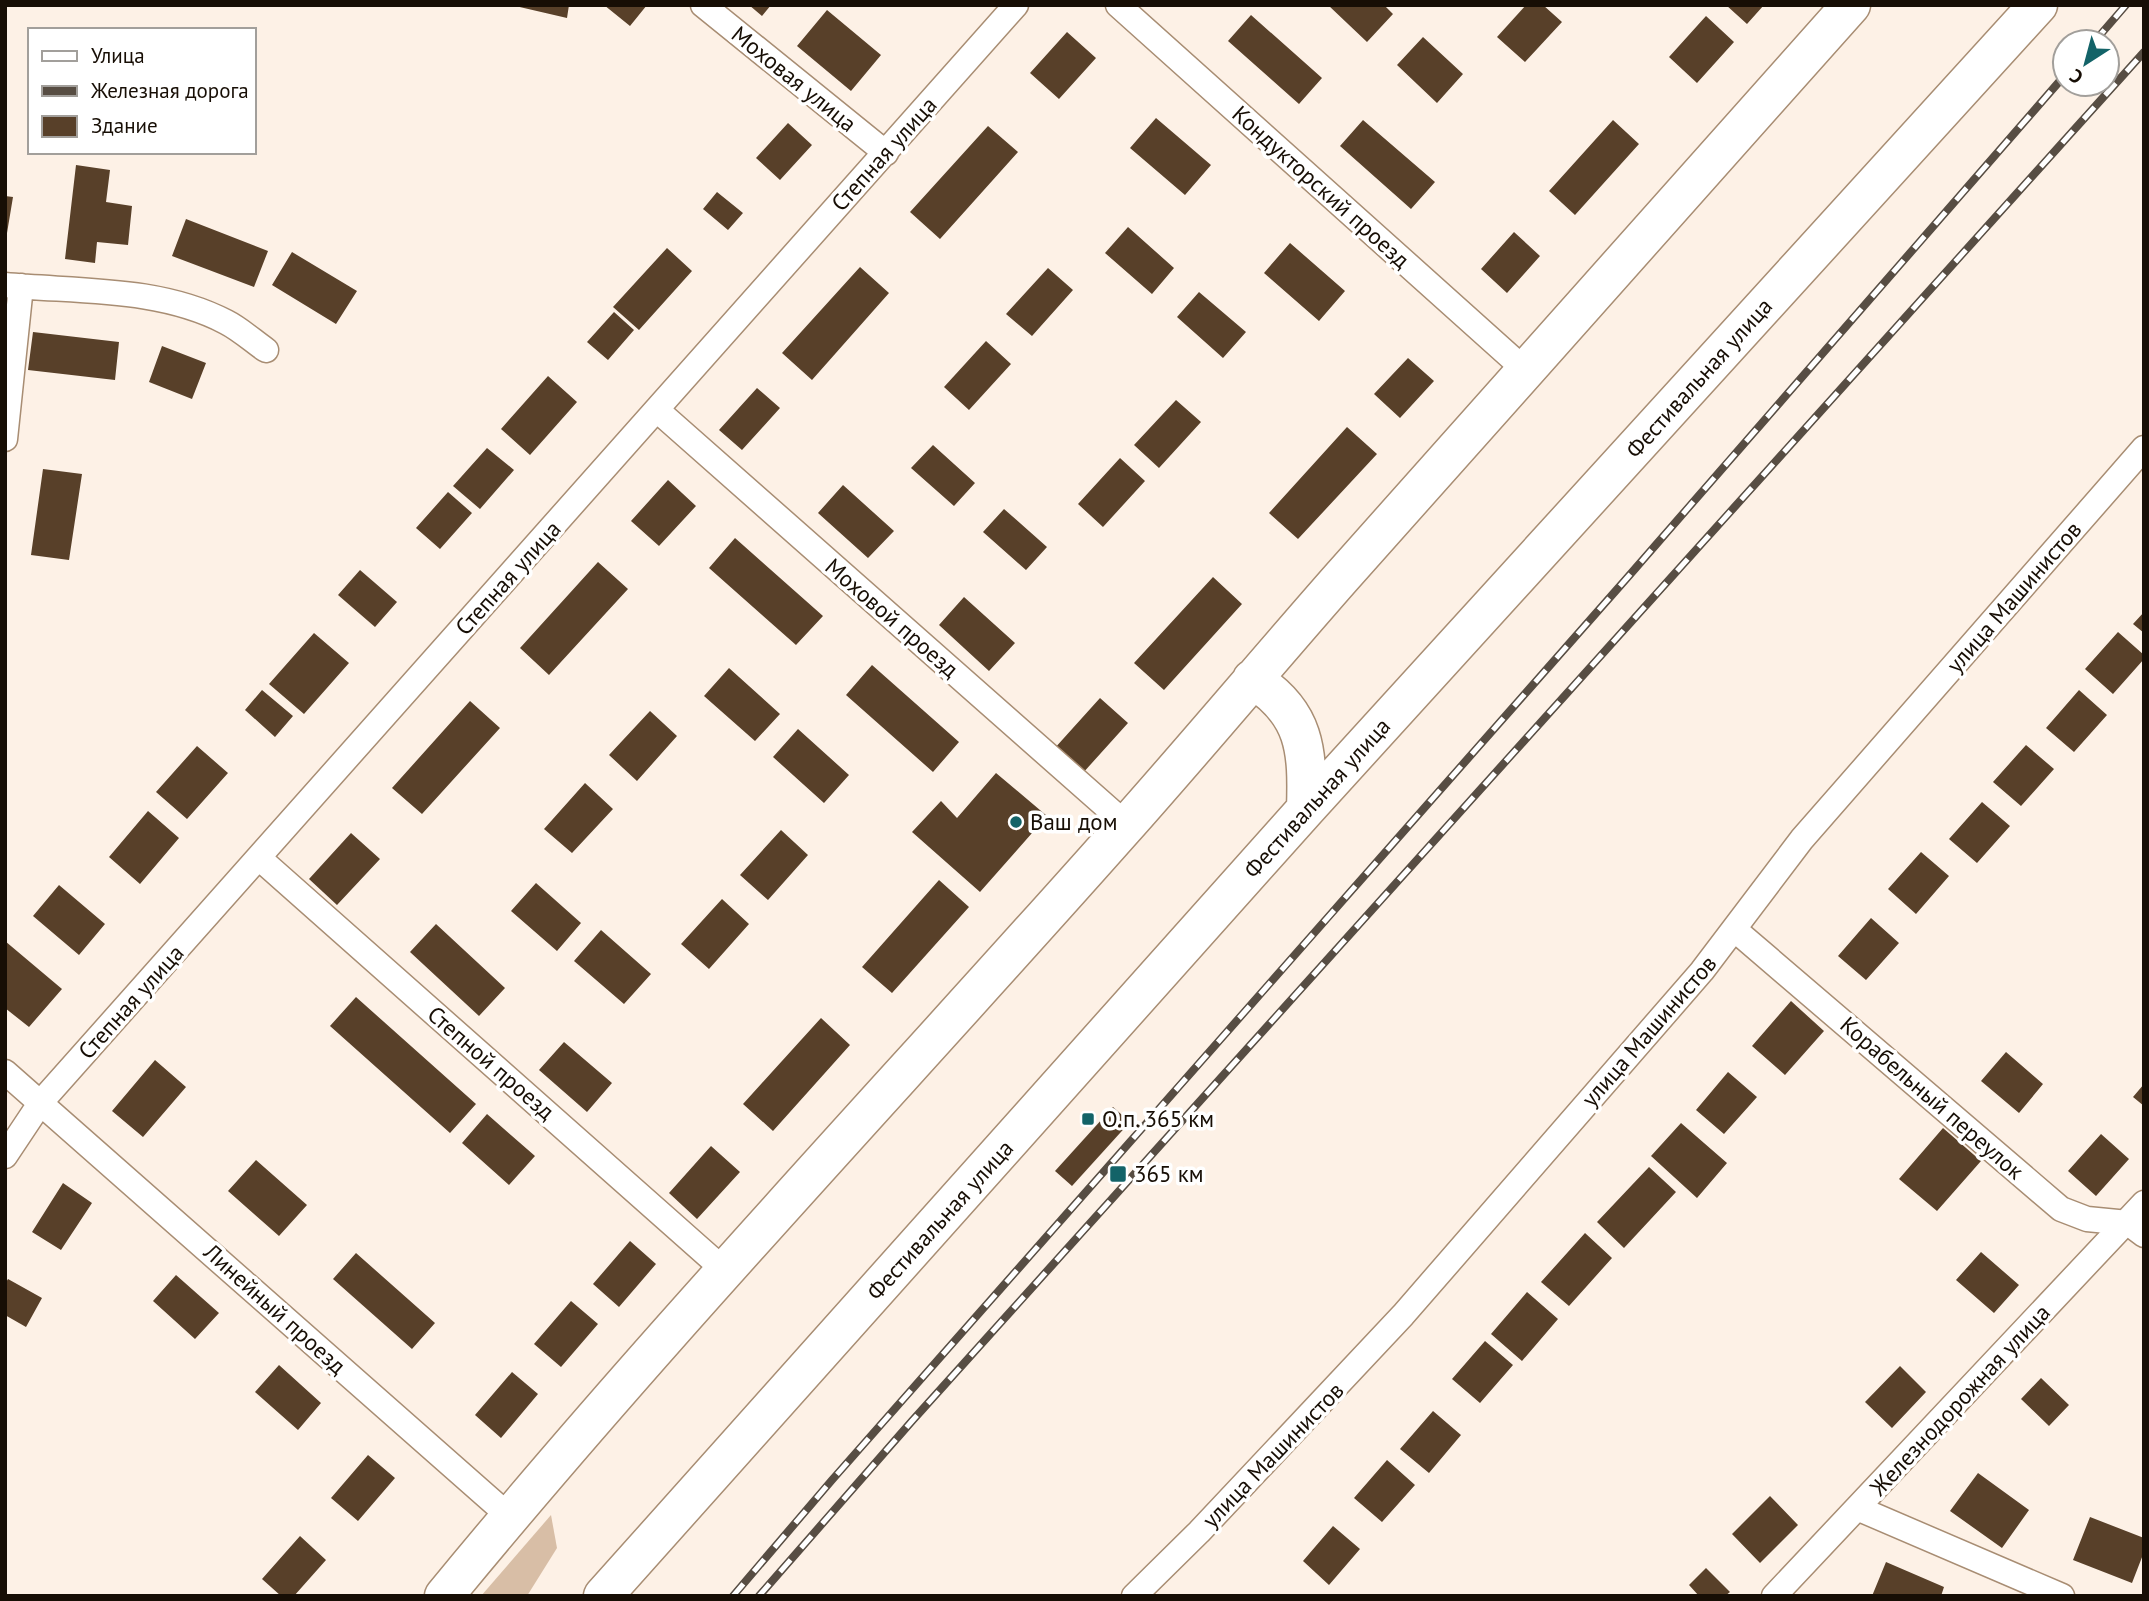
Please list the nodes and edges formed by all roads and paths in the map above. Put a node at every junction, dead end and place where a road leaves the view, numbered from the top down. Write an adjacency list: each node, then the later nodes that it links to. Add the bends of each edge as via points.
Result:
1 (703, 5): 6 (street, Моховая улица)
2 (1016, 5): 6 (street, Степная улица)
3 (1118, 5): 9 (street, Кондукторский проезд)
4 (1851, 5): 9 (main road)
5 (2038, 5): 14 (main road, Фестивальная улица)
6 (886, 153): 10 (street, Степная улица)
7 (13, 285): 8 (street, via 178,303 227,322); 11 (street)
8 (266, 349)
9 (1524, 369): 13 (main road)
10 (657, 410): 15 (street, Моховой проезд); 16 (street, Степная улица)
11 (5, 439)
12 (2144, 449): 17 (street, улица Машинистов, via 1802,839)
13 (1252, 679): 14 (main road, via 1286,707 1302,737); 15 (main road)
14 (1306, 810): 27 (main road, Фестивальная улица)
15 (1127, 825): 23 (main road)
16 (258, 858): 19 (street, Степная улица); 23 (street, Степной проезд)
17 (1734, 929): 22 (street, Корабельный переулок, via 2061,1209); 28 (street, улица Машинистов, via 1376,1346)
18 (5, 1072): 19 (street, Линейный проезд)
19 (41, 1102): 20 (street, Степная улица); 25 (street, Линейный проезд)
20 (5, 1156)
21 (2144, 1203): 22 (street, Железнодорожная улица)
22 (2136, 1229): 24 (street, Железнодорожная улица)
23 (723, 1269): 25 (main road)
24 (1857, 1508): 29 (street, Железнодорожная улица); 30 (street)
25 (509, 1516): 26 (main road)
26 (444, 1596)
27 (603, 1596)
28 (1134, 1596)
29 (1774, 1596)
30 (2062, 1596)

